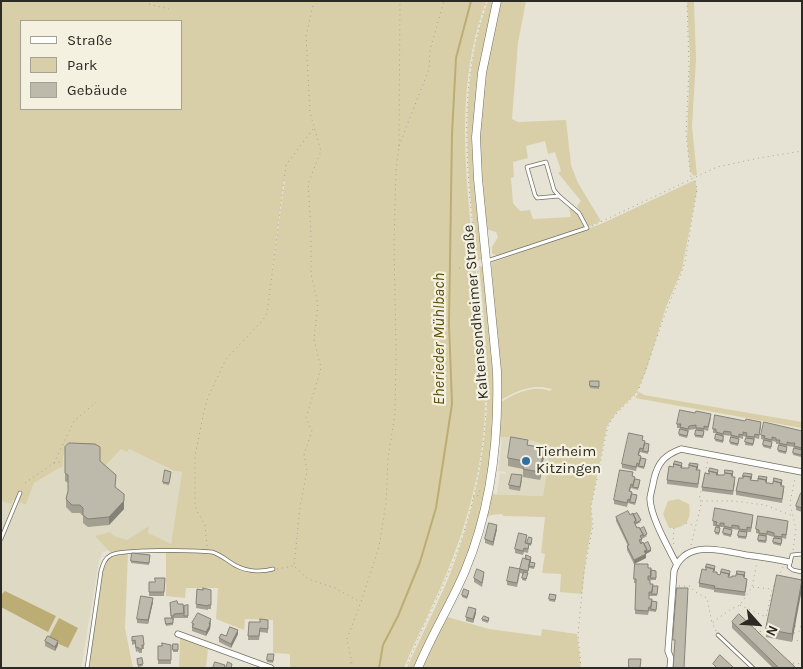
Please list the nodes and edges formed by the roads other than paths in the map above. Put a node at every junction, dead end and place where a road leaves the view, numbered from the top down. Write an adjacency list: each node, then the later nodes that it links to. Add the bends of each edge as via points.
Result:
1 (497, 1): 3 (main road, Kaltensondheimer Straße, via 482,73 476,136)
2 (559, 196): 2 (lane, via 554,190 546,162 527,167 537,198); 3 (lane, via 579,213 587,228)
3 (487, 261): 16 (main road, Kaltensondheimer Straße, via 498,387 491,475 470,557)
4 (799, 471): 9 (street, via 681,450 665,456 656,469 650,499)
5 (20, 494): 6 (lane)
6 (1, 539)
7 (802, 554): 8 (lane, via 792,554)
8 (787, 562): 9 (street, via 710,548 689,553); 11 (lane, via 789,568)
9 (676, 563): 17 (street, via 668,651)
10 (273, 570): 14 (lane, via 243,569 215,552 129,552 109,556 101,570)
11 (802, 572)
12 (178, 634): 15 (street)
13 (718, 635): 18 (lane)
14 (86, 668)
15 (271, 668)
16 (418, 668)
17 (670, 668)
18 (753, 668)

